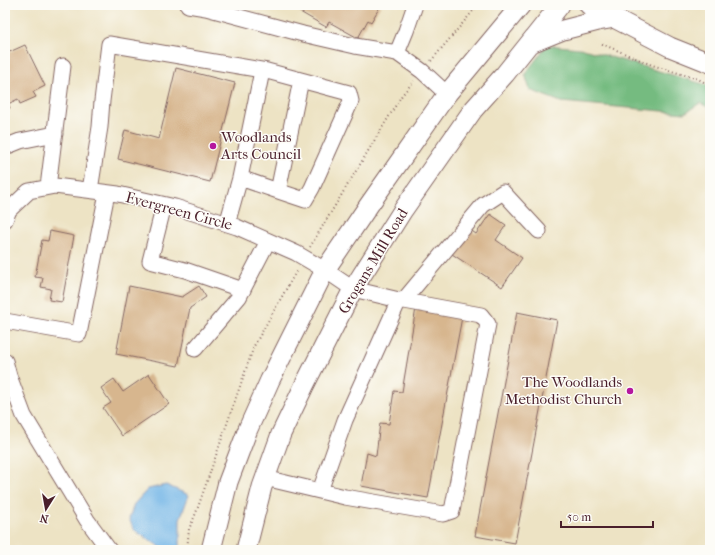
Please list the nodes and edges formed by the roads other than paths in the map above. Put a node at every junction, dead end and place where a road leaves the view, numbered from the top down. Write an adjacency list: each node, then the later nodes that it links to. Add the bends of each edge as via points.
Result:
1 (188, 5): 8 (street, via 355,46)
2 (416, 5): 8 (street)
3 (560, 5): 7 (main road, Grogans Mill Road)
4 (589, 5): 6 (main road)
5 (514, 9): 13 (main road, Grogans Mill Road)
6 (615, 18): 7 (main road, via 563,30); 9 (main road, via 670,47)
7 (529, 43): 27 (main road, Grogans Mill Road, via 472,110)
8 (397, 53): 13 (street)
9 (710, 63)
10 (63, 66): 14 (street)
11 (262, 71): 12 (street); 16 (street); 18 (street, via 109,44)
12 (301, 80): 19 (street); 19 (street, via 349,92 351,101 305,200)
13 (447, 94): 26 (main road, Grogans Mill Road)
14 (55, 134): 15 (street, via 20,140); 17 (street)
15 (5, 147)
16 (240, 178): 19 (street); 23 (street)
17 (48, 187): 18 (street, Evergreen Circle); 22 (street, Evergreen Circle, via 29,191 9,210)
18 (90, 190): 20 (street, Evergreen Circle)
19 (278, 191)
20 (107, 193): 21 (street, Evergreen Circle); 30 (street, via 79,334)
21 (164, 205): 23 (street, Evergreen Circle); 28 (street, via 150,261)
22 (5, 220)
23 (227, 224): 25 (street, Evergreen Circle)
24 (539, 231): 29 (street, via 503,192 483,205)
25 (268, 241): 26 (street, Evergreen Circle); 28 (street)
26 (325, 270): 27 (street, Evergreen Circle); 36 (main road, Grogans Mill Road, via 248,429 228,482)
27 (352, 289): 29 (street); 33 (main road, Grogans Mill Road, via 281,434)
28 (243, 290): 31 (street)
29 (401, 300): 34 (street, via 345,420); 34 (street, via 481,316 488,324 452,511 443,514)
30 (5, 321)
31 (195, 349)
32 (5, 361): 35 (street, via 24,416 86,520)
33 (265, 478): 34 (street); 37 (main road, Grogans Mill Road)
34 (320, 491)
35 (108, 550)
36 (211, 550)
37 (246, 550)

